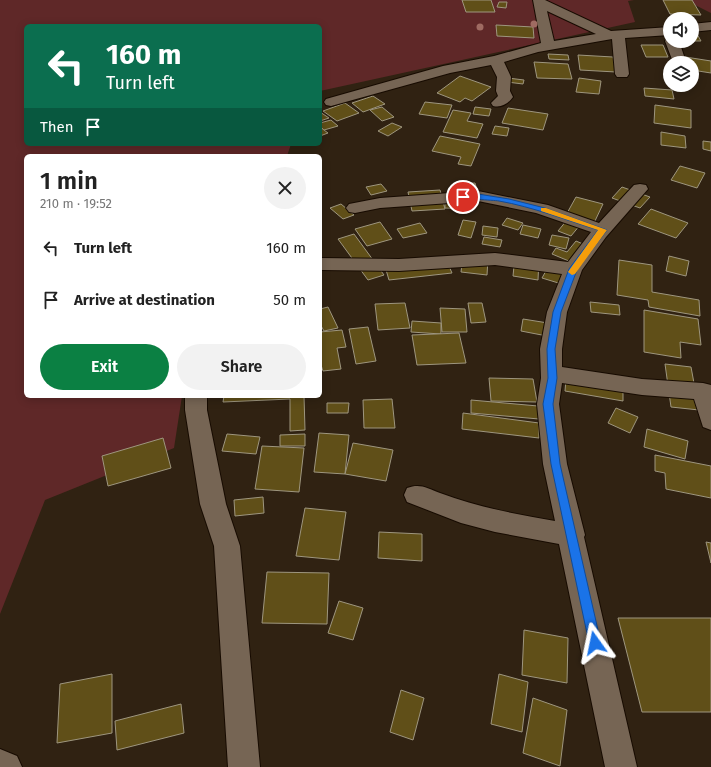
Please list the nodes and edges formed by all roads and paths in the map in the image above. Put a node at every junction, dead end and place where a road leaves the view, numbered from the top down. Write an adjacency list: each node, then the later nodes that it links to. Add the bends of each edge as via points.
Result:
1 (539, 1): 4 (street); 6 (street)
2 (711, 26): 3 (street)
3 (699, 27)
4 (613, 34): 5 (street); 6 (street); 8 (street)
5 (663, 35)
6 (548, 46): 7 (street)
7 (496, 60): 9 (street, via 448,69); 10 (street, via 504,77 503,91 506,97)
8 (622, 74)
9 (331, 102)
10 (498, 102)
11 (640, 189): 13 (street)
12 (355, 208): 13 (street, via 380,203 478,196 542,209)
13 (603, 230): 15 (street)
14 (322, 264): 15 (street, via 399,265 496,259)
15 (573, 269): 16 (street, via 557,312 551,349)
16 (552, 374): 18 (street, via 642,387 703,392); 20 (street, via 548,404 556,464)
17 (196, 398): 23 (street, via 196,410 214,504 227,546)
18 (711, 421)
19 (416, 495): 20 (street, via 461,512 495,521)
20 (572, 535): 24 (street)
21 (0, 765): 22 (street)
22 (6, 767)
23 (244, 767)
24 (621, 767)

